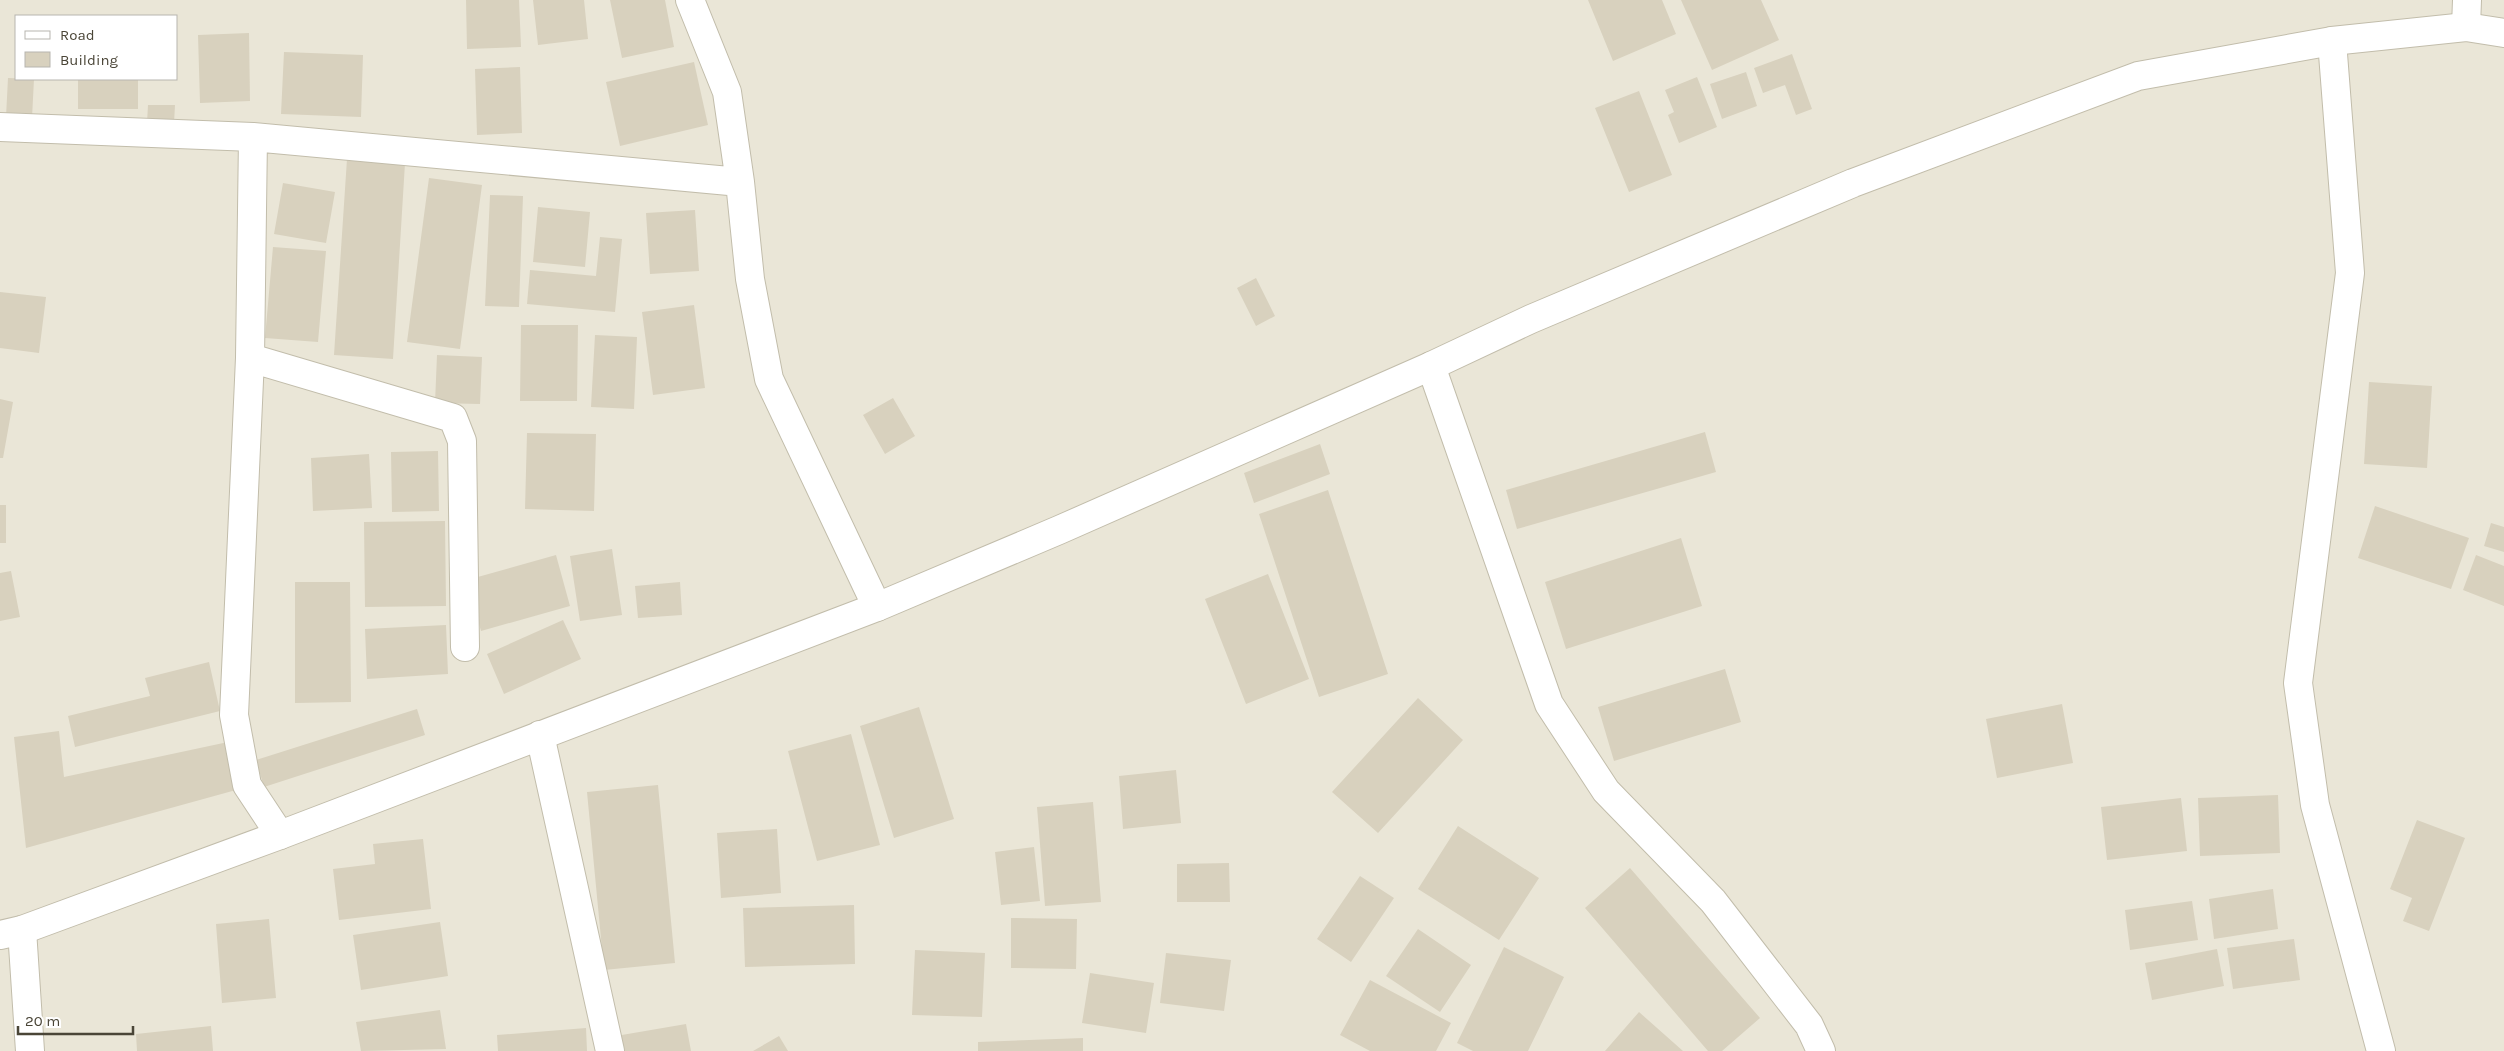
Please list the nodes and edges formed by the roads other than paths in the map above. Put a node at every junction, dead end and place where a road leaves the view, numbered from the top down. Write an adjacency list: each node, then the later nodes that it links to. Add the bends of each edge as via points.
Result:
1 (690, 0): 8 (street, via 727,92)
2 (2467, 0): 3 (street)
3 (2466, 27): 4 (street); 5 (street)
4 (2504, 33)
5 (2332, 41): 10 (street, via 2138,76 1853,183 1540,315); 19 (street, via 2350,273 2298,683 2315,805)
6 (0, 127): 7 (street)
7 (253, 137): 8 (street); 9 (street)
8 (740, 182): 11 (street, via 750,279 769,379)
9 (250, 358): 12 (street, via 453,418 462,441); 14 (street, via 234,715 247,785)
10 (1431, 366): 11 (street); 18 (street, via 1549,704 1606,790 1713,901 1809,1025)
11 (877, 607): 13 (street)
12 (465, 647)
13 (540, 736): 14 (street); 17 (street)
14 (280, 835): 15 (street)
15 (11, 933): 16 (street)
16 (30, 1051)
17 (610, 1051)
18 (1821, 1051)
19 (2382, 1051)

